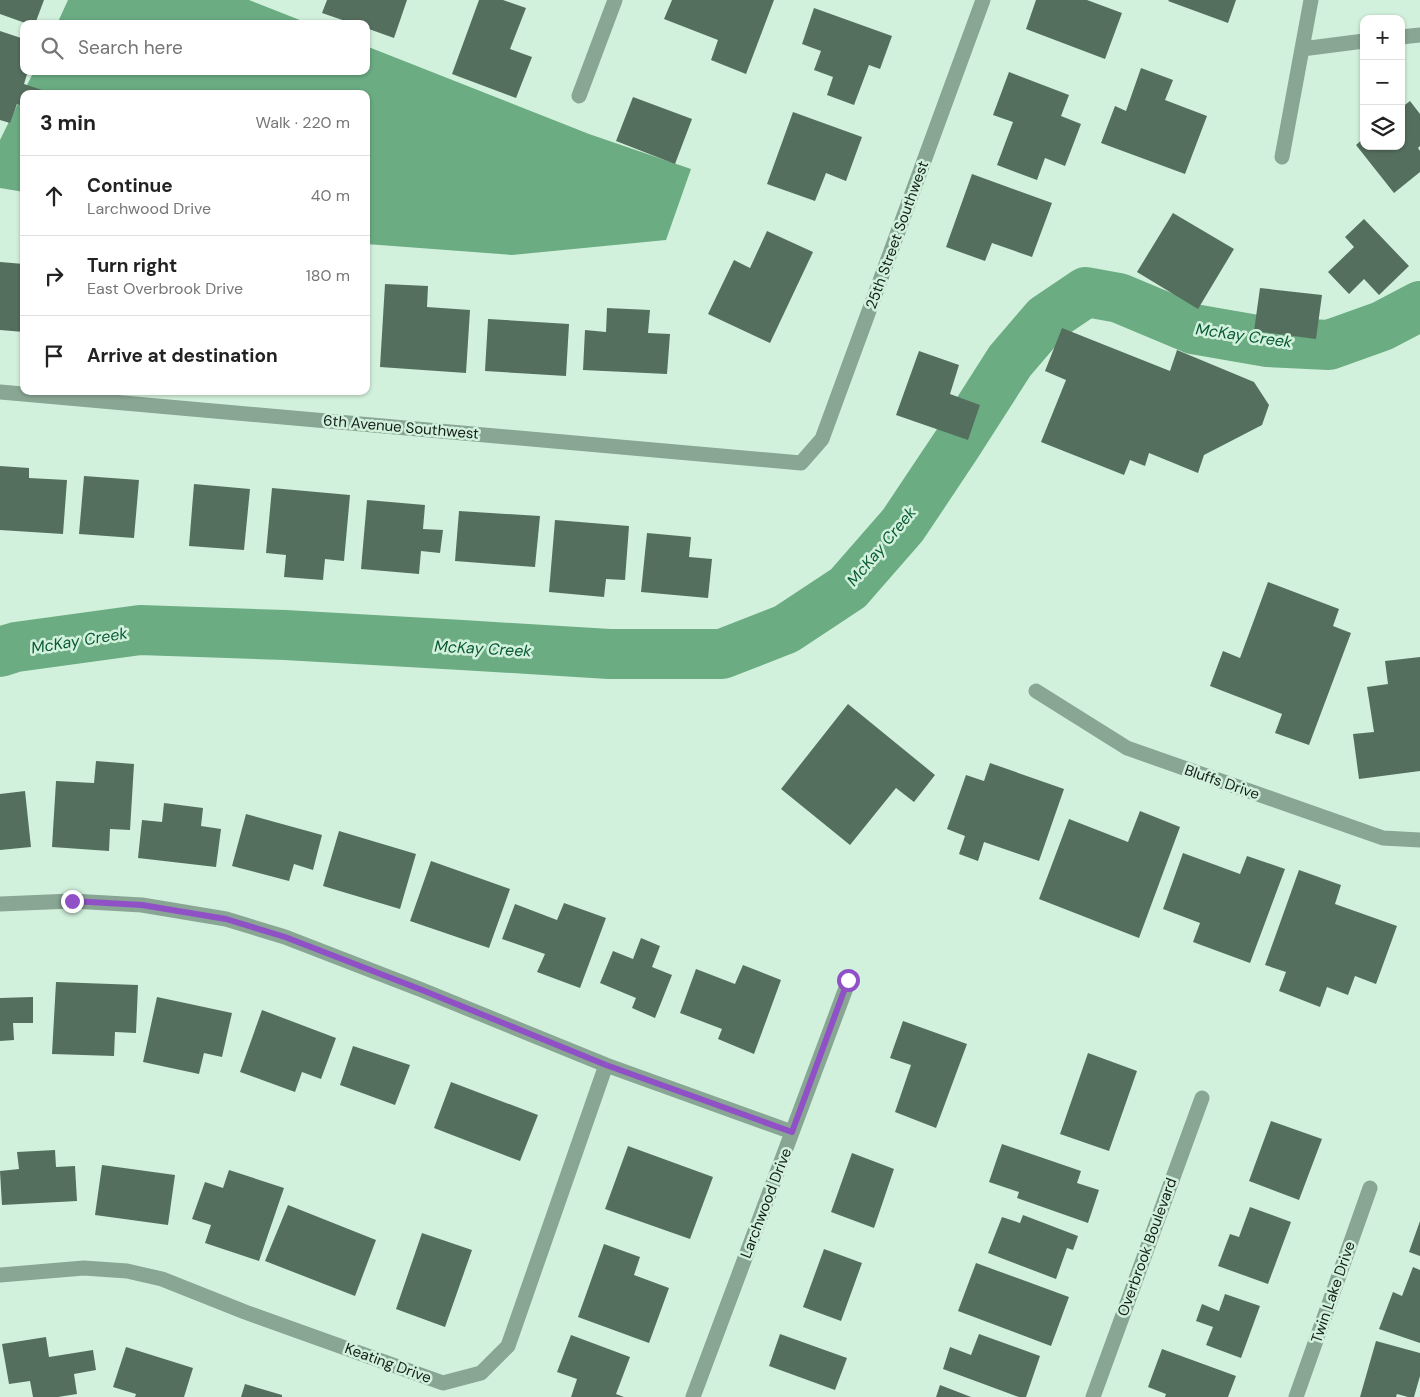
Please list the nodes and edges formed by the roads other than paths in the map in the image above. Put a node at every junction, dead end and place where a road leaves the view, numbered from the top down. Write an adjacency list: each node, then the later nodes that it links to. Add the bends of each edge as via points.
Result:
1 (615, 0): 8 (street)
2 (983, 0): 13 (street, 25th Street Southwest, via 822,439)
3 (1311, 0): 7 (street)
4 (1420, 35): 5 (street)
5 (1405, 37)
6 (1360, 42): 7 (street)
7 (1302, 49): 9 (street)
8 (579, 96)
9 (1282, 157)
10 (0, 392): 11 (street, 6th Avenue Southwest)
11 (20, 394)
12 (34, 395): 13 (street, 6th Avenue Southwest)
13 (801, 463)
14 (1036, 691): 15 (street, Bluffs Drive, via 1128,748 1383,838)
15 (1420, 840)
16 (0, 904): 18 (street, via 72,901 142,905 226,919 285,937)
17 (848, 980): 20 (street, Larchwood Drive)
18 (606, 1065): 20 (street); 22 (street, Keating Drive, via 508,1346 481,1374 443,1383 162,1279 127,1271 84,1268)
19 (1202, 1098): 24 (street, Overbrook Boulevard)
20 (792, 1132): 23 (street, Larchwood Drive)
21 (1370, 1188): 25 (street, Twin Lake Drive)
22 (0, 1275)
23 (693, 1397)
24 (1093, 1397)
25 (1296, 1397)

